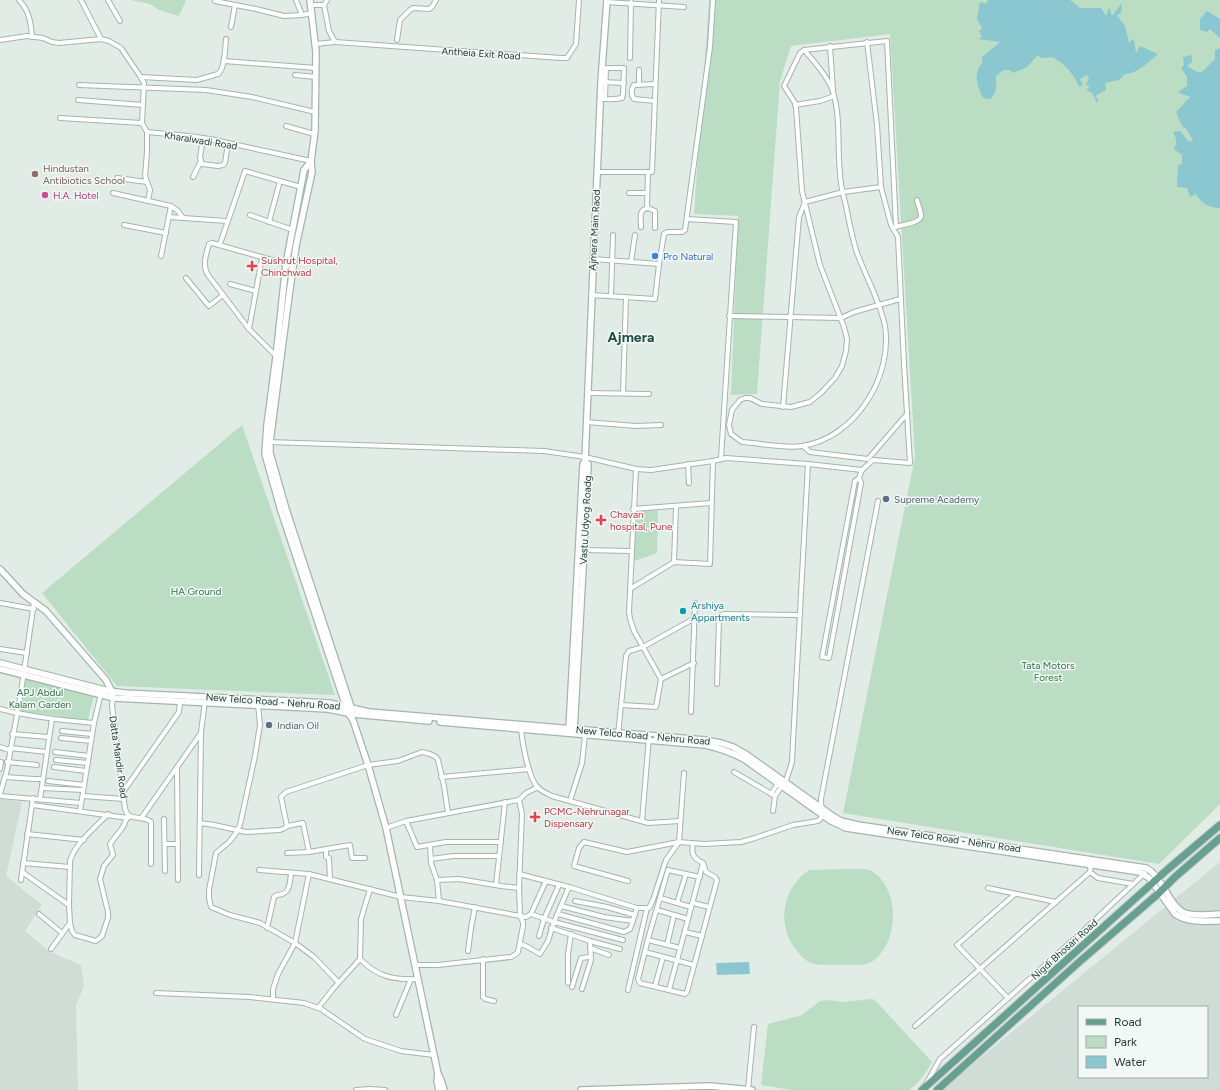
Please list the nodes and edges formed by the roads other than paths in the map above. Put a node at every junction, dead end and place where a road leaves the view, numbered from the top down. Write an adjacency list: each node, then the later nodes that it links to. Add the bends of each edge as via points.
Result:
1 (19, 0): 22 (street, via 27,10)
2 (81, 0): 23 (street)
3 (108, 0): 20 (street)
4 (296, 0): 19 (street)
5 (327, 0): 14 (street)
6 (436, 0): 26 (street, via 429,9 413,8 400,20)
7 (579, 0): 27 (street, Antheia Exit Road, via 576,44 567,58)
8 (659, 0): 15 (street)
9 (713, 0): 82 (street, via 710,47)
10 (215, 1): 16 (street)
11 (607, 1): 12 (street); 39 (street, Ajmera Main Raod)
12 (631, 2): 15 (street); 32 (street)
13 (311, 3): 14 (street); 18 (street)
14 (324, 5): 27 (street, via 329,32)
15 (659, 5): 17 (street); 42 (street)
16 (235, 6): 19 (street, via 284,16); 21 (street)
17 (684, 7)
18 (312, 13): 19 (street); 29 (street)
19 (302, 15)
20 (120, 21)
21 (231, 27)
22 (32, 37): 23 (street, via 59,43); 25 (street, via 20,36)
23 (100, 39): 37 (street, via 109,40 121,48)
24 (226, 39): 33 (street)
25 (0, 40)
26 (397, 40)
27 (335, 42): 29 (street, Antheia Exit Road)
28 (867, 42): 30 (street); 69 (street); 87 (street, via 887,41)
29 (316, 44): 34 (street)
30 (830, 46): 31 (street); 45 (street)
31 (804, 50): 45 (street); 51 (street, via 800,53 784,86)
32 (630, 58)
33 (224, 61): 34 (street); 37 (street, via 221,73 202,80)
34 (316, 68): 38 (street)
35 (639, 70): 41 (street)
36 (295, 75): 38 (street)
37 (141, 77): 44 (street)
38 (316, 77): 52 (street)
39 (603, 82): 40 (street); 40 (street, via 607,67 624,68); 47 (street, Ajmera Main Raod)
40 (624, 83): 47 (street, via 622,98)
41 (639, 84): 42 (street); 49 (street, via 633,86 634,99)
42 (655, 84): 49 (street)
43 (79, 85): 44 (street)
44 (144, 88): 50 (street); 52 (street, via 191,89 234,94)
45 (833, 90): 46 (street)
46 (834, 96): 51 (street); 70 (street)
47 (602, 99): 62 (street, Ajmera Main Raod)
48 (78, 100): 50 (street)
49 (655, 101): 63 (street, via 652,172)
50 (143, 105): 54 (street)
51 (795, 105): 76 (street)
52 (315, 112): 57 (street)
53 (60, 118): 54 (street)
54 (142, 123): 56 (street)
55 (286, 126): 57 (street)
56 (147, 132): 58 (street, Kharalwadi Road); 67 (street)
57 (314, 134): 61 (street)
58 (203, 138): 59 (street, Kharalwadi Road); 60 (street)
59 (228, 143): 60 (street, via 223,165 202,164); 61 (street, Kharalwadi Road)
60 (201, 161): 64 (street)
61 (311, 161): 68 (street, via 304,170); 101 (street, via 312,172)
62 (597, 172): 63 (street); 96 (street, Ajmera Main Raod)
63 (648, 172): 73 (street)
64 (194, 176)
65 (117, 178): 67 (street)
66 (280, 181): 68 (street); 83 (street, via 245,171); 84 (street)
67 (147, 182): 75 (street, via 150,190)
68 (301, 187): 89 (street)
69 (881, 187): 70 (street); 87 (street, via 891,225)
70 (843, 192): 76 (street); 110 (street, via 857,252)
71 (113, 193): 75 (street)
72 (630, 193): 73 (street)
73 (647, 193): 78 (street)
74 (917, 200): 87 (street, via 920,220)
75 (148, 201): 77 (street)
76 (804, 202): 112 (street, via 800,217); 113 (street, via 820,265)
77 (171, 206): 80 (street); 81 (street)
78 (648, 208): 86 (street, via 641,211); 88 (street, via 655,211)
79 (250, 215): 84 (street)
80 (169, 217): 81 (street); 90 (street)
81 (183, 218): 83 (street)
82 (687, 219): 100 (street, via 684,232 665,233); 111 (street, via 736,222)
83 (227, 221): 93 (street)
84 (269, 222): 89 (street)
85 (124, 224): 90 (street)
86 (640, 227)
87 (895, 227): 109 (street, via 898,237)
88 (655, 228)
89 (293, 230): 99 (street)
90 (166, 234): 94 (street)
91 (613, 235): 97 (street)
92 (635, 235): 98 (street)
93 (220, 244): 95 (street); 105 (street, via 209,244 205,267)
94 (162, 256)
95 (262, 258): 99 (street); 104 (street)
96 (593, 259): 97 (street); 106 (street, Ajmera Main Raod)
97 (612, 261): 98 (street); 107 (street)
98 (631, 262): 100 (street)
99 (286, 264): 101 (street); 115 (street)
100 (659, 264): 108 (street, via 655,299)
101 (293, 266): 115 (street)
102 (186, 278): 105 (street, via 209,306)
103 (230, 284): 104 (street)
104 (256, 291): 114 (street)
105 (223, 295): 114 (street)
106 (592, 295): 107 (street); 116 (street, Ajmera Main Raod)
107 (611, 296): 108 (street)
108 (626, 297): 117 (street)
109 (900, 299): 110 (street); 120 (street)
110 (878, 305): 113 (street); 124 (street, via 884,324 886,346 882,370 873,392 840,430 828,438)
111 (730, 316): 112 (street); 125 (street)
112 (791, 317): 113 (street); 119 (street)
113 (841, 318): 119 (street, via 847,344 839,373 810,402 796,407)
114 (249, 329): 115 (street)
115 (278, 357): 123 (street)
116 (588, 392): 117 (street); 121 (street, Ajmera Main Raod)
117 (623, 393): 118 (street)
118 (649, 394)
119 (783, 406): 124 (street, via 762,404 750,398 740,400 732,410 729,430 742,442)
120 (907, 414): 124 (street, via 868,459 810,452); 131 (street, via 910,463 873,460)
121 (586, 422): 122 (street); 126 (street, Ajmera Main Raod)
122 (661, 425)
123 (268, 442): 126 (street, via 544,451); 170 (street, via 265,454); 174 (street, via 286,509)
124 (803, 446)
125 (721, 458): 127 (street); 129 (street)
126 (585, 459): 130 (street); 143 (street, Vastu Udyog Roadg, via 588,464)
127 (713, 461): 128 (street); 135 (street)
128 (688, 464): 130 (street, via 651,470); 133 (street)
129 (808, 464): 131 (street); 153 (street)
130 (636, 469): 139 (street)
131 (862, 470): 132 (street)
132 (859, 478): 136 (street, via 855,481); 138 (street, via 861,483)
133 (689, 483)
134 (878, 501): 230 (street, via 821,798)
135 (712, 503): 137 (street); 144 (street, via 710,564)
136 (851, 504): 138 (street); 140 (street)
137 (676, 506): 139 (street); 144 (street)
138 (857, 506): 141 (street)
139 (633, 509): 142 (street)
140 (844, 541): 141 (street); 151 (street)
141 (850, 542): 152 (street)
142 (631, 551): 143 (street); 146 (street)
143 (583, 552): 179 (street, Vastu Udyog Roadg)
144 (674, 562): 146 (street)
145 (0, 569): 147 (street)
146 (630, 589): 155 (street, via 630,619)
147 (34, 602): 150 (street); 165 (street, via 46,611 103,677)
148 (0, 603): 150 (street)
149 (695, 603): 154 (street)
150 (34, 609): 157 (street)
151 (831, 612): 152 (street); 152 (street, via 822,657 829,658)
152 (837, 612)
153 (799, 615): 163 (street, via 721,615); 212 (street, via 792,762)
154 (695, 618): 155 (street); 159 (street)
155 (643, 647): 162 (street); 169 (street, via 629,651 626,656)
156 (0, 649): 157 (street)
157 (27, 653): 161 (street)
158 (0, 663): 161 (street)
159 (694, 663): 162 (street); 172 (street)
160 (0, 669): 161 (street)
161 (24, 672): 164 (street); 173 (street)
162 (661, 679): 169 (street, via 656,707)
163 (717, 684)
164 (101, 692): 165 (street); 176 (street)
165 (113, 695): 166 (street, New Telco Road - Nehru Road); 167 (street, New Telco Road - Nehru Road); 216 (street, Datta Mandir Road, via 112,706)
166 (205, 700): 167 (street, New Telco Road - Nehru Road); 168 (street, New Telco Road - Nehru Road); 180 (street)
167 (180, 702): 216 (street, via 179,712)
168 (258, 703): 170 (street, New Telco Road - Nehru Road, via 329,703); 174 (street, New Telco Road - Nehru Road, via 328,709); 243 (street, via 260,725 255,756)
169 (621, 705): 184 (street)
170 (346, 706): 174 (street, New Telco Road - Nehru Road)
171 (0, 709): 173 (street)
172 (691, 712)
173 (16, 713): 175 (street); 181 (street)
174 (351, 714): 177 (street, New Telco Road - Nehru Road, via 369,712); 199 (street)
175 (52, 719): 176 (street); 185 (street)
176 (94, 723): 182 (street)
177 (521, 727): 179 (street, New Telco Road - Nehru Road); 203 (street)
178 (62, 731): 182 (street)
179 (571, 731): 183 (street, New Telco Road - Nehru Road); 184 (street, New Telco Road - Nehru Road)
180 (201, 732): 201 (street); 239 (street)
181 (12, 734): 185 (street); 190 (street)
182 (92, 734): 188 (street)
183 (585, 735): 184 (street, New Telco Road - Nehru Road); 224 (street, via 582,763)
184 (618, 735): 187 (street, New Telco Road - Nehru Road)
185 (49, 737): 191 (street)
186 (60, 738): 188 (street)
187 (649, 738): 212 (street, New Telco Road - Nehru Road, via 705,740 725,747 747,755); 237 (street)
188 (91, 741): 193 (street)
189 (0, 747): 190 (street)
190 (9, 749): 191 (street); 196 (street)
191 (47, 752): 209 (street)
192 (55, 752): 193 (street)
193 (89, 756): 197 (street)
194 (56, 760): 197 (street)
195 (1, 762): 202 (street)
196 (7, 762): 198 (street); 207 (street)
197 (88, 763): 204 (street)
198 (38, 765)
199 (368, 765): 208 (street, via 398,761 426,752 436,757); 241 (street, via 286,792 281,797); 242 (street)
200 (54, 767): 204 (street)
201 (177, 767): 234 (street); 251 (street)
202 (0, 769)
203 (529, 769): 208 (street); 213 (street)
204 (86, 771): 211 (street)
205 (734, 772): 218 (street)
206 (684, 773): 238 (street)
207 (5, 777): 209 (street); 217 (street)
208 (441, 777): 231 (street)
209 (43, 779): 214 (street)
210 (48, 781): 211 (street)
211 (84, 785): 215 (street)
212 (782, 785): 218 (street); 230 (street, New Telco Road - Nehru Road)
213 (538, 787): 223 (street); 224 (street, via 552,796)
214 (42, 788): 215 (street); 222 (street)
215 (83, 790): 219 (street)
216 (123, 793): 221 (street, Datta Mandir Road)
217 (0, 795): 220 (street)
218 (773, 795): 229 (street)
219 (82, 796): 221 (street); 226 (street)
220 (33, 798): 222 (street); 227 (street)
221 (124, 798): 233 (street, Datta Mandir Road)
222 (40, 799): 226 (street)
223 (519, 800): 225 (street); 271 (street, via 522,814)
224 (570, 801): 237 (street)
225 (505, 802): 231 (street); 247 (street)
226 (81, 803): 228 (street)
227 (32, 806): 228 (street); 244 (street)
228 (80, 811): 232 (street)
229 (773, 811)
230 (822, 812): 249 (street, via 818,821 793,825 741,842); 259 (street, New Telco Road - Nehru Road, via 848,823)
231 (448, 813): 236 (street)
232 (108, 814): 233 (street); 246 (street)
233 (128, 816): 234 (street); 318 (street, via 110,844 113,855 104,866 100,879 108,912 102,936 94,941 75,935)
234 (142, 817): 262 (street, via 148,819 152,826)
235 (164, 819): 250 (street)
236 (406, 821): 242 (street); 252 (street, via 417,847)
237 (642, 821): 238 (street)
238 (680, 822): 248 (street)
239 (200, 823): 243 (street); 274 (street)
240 (1220, 825): 282 (main road, Nigdi Bhosari Road)
241 (287, 826): 243 (street, via 280,830); 254 (street, via 303,823)
242 (386, 828): 292 (street)
243 (237, 830): 319 (street, via 229,842 216,853 209,890 210,904 214,909 260,923)
244 (27, 834): 246 (street); 260 (street)
245 (1220, 838): 290 (main road, Nigdi Bhosari Road)
246 (84, 840): 263 (street, via 78,844 72,855)
247 (501, 842): 252 (street, via 455,841); 256 (street)
248 (679, 842): 249 (street); 281 (street, via 627,852 584,842 579,848 574,866); 304 (street, via 666,860 654,900 649,908)
249 (693, 843): 261 (street, via 691,852 695,859)
250 (165, 844): 251 (street); 266 (street)
251 (178, 844): 278 (street)
252 (430, 845): 258 (street)
253 (326, 849): 254 (street); 257 (street, via 350,845 352,858); 276 (street)
254 (309, 852): 255 (street)
255 (287, 853)
256 (499, 856): 258 (street, via 453,856); 285 (street)
257 (365, 858)
258 (431, 859): 279 (street)
259 (1091, 862): 265 (street, New Telco Road - Nehru Road); 268 (street); 273 (street, New Telco Road - Nehru Road)
260 (23, 863): 263 (street); 267 (street)
261 (703, 863): 275 (street); 302 (street, via 708,874 717,878)
262 (151, 864)
263 (70, 867): 299 (street)
264 (259, 870): 269 (street)
265 (1148, 870): 273 (street); 282 (street, New Telco Road - Nehru Road)
266 (165, 871)
267 (22, 872): 277 (street); 299 (street)
268 (1090, 872): 284 (street, via 1098,878); 296 (street)
269 (291, 873): 270 (street); 319 (street, via 286,892 274,897)
270 (309, 874): 276 (street); 331 (street)
271 (520, 874): 280 (street); 287 (street)
272 (686, 874): 275 (street); 293 (street, via 668,870); 297 (street)
273 (1144, 874): 282 (street, New Telco Road - Nehru Road); 284 (street)
274 (199, 875)
275 (700, 877): 298 (street)
276 (330, 879): 289 (street)
277 (21, 880)
278 (178, 880)
279 (437, 880): 285 (street, via 459,879); 294 (street)
280 (546, 881): 283 (street); 307 (street)
281 (628, 881)
282 (1155, 881): 290 (street, New Telco Road - Nehru Road); 329 (main road, Nigdi Bhosari Road)
283 (559, 884): 286 (street); 313 (street)
284 (1133, 884): 322 (street)
285 (496, 885): 287 (street)
286 (569, 887): 300 (street); 303 (street)
287 (519, 888): 312 (street)
288 (988, 888): 291 (street)
289 (370, 889): 292 (street); 343 (street, via 361,919)
290 (1161, 890): 309 (street, via 1184,913); 316 (street, via 1175,914 1181,918); 375 (main road, Nigdi Bhosari Road)
291 (1015, 894): 296 (street); 348 (street, via 957,944)
292 (400, 897): 294 (street); 346 (street)
293 (660, 898): 297 (street); 305 (street)
294 (439, 901): 301 (street)
295 (576, 901): 310 (street)
296 (1056, 902): 348 (street)
297 (677, 903): 298 (street)
298 (692, 905): 302 (street); 314 (street)
299 (70, 906): 318 (street)
300 (561, 906): 308 (street); 315 (street)
301 (475, 907): 312 (street); 338 (street)
302 (709, 907): 326 (street)
303 (637, 908): 304 (street); 310 (street)
304 (646, 908): 356 (street)
305 (657, 910): 311 (street); 328 (street)
306 (38, 914): 323 (street)
307 (531, 914): 312 (street); 313 (street)
308 (558, 914): 315 (street, via 624,932 630,930); 317 (street)
309 (1220, 914)
310 (635, 915): 315 (street)
311 (674, 915): 314 (street); 333 (street)
312 (520, 916): 332 (street, via 523,922)
313 (544, 919): 317 (street); 325 (street)
314 (688, 919): 321 (street)
315 (633, 921)
316 (1220, 921)
317 (554, 922): 320 (street); 327 (street)
318 (70, 923): 323 (street)
319 (267, 928): 331 (street)
320 (551, 928): 324 (street); 332 (street, via 548,941 540,954)
321 (685, 932): 326 (street); 336 (street)
322 (1082, 932): 329 (street); 359 (street)
323 (62, 933): 337 (street)
324 (571, 934): 330 (street); 351 (street)
325 (539, 936)
326 (702, 936): 347 (street)
327 (623, 940)
328 (648, 940): 333 (street); 339 (street)
329 (1089, 940): 374 (main road, Nigdi Bhosari Road)
330 (590, 941): 334 (street); 335 (street)
331 (295, 943): 352 (street, via 314,957); 360 (street, via 276,981)
332 (520, 944): 344 (street, via 514,956)
333 (667, 945): 336 (street)
334 (590, 948): 340 (street); 341 (street)
335 (620, 948)
336 (680, 948): 345 (street)
337 (51, 949)
338 (468, 951)
339 (645, 952): 342 (street); 353 (street, via 638,981)
340 (609, 955)
341 (590, 957): 354 (street, via 581,958); 355 (street)
342 (663, 957): 345 (street); 353 (street)
343 (360, 959): 349 (street, via 379,974); 352 (street)
344 (483, 959): 346 (street, via 438,965); 361 (street, via 483,997)
345 (677, 961): 347 (street); 357 (street)
346 (415, 965): 350 (street)
347 (694, 965): 357 (street, via 686,993)
348 (980, 969): 359 (street); 364 (street)
349 (411, 979): 350 (street); 363 (street)
350 (418, 979): 366 (street)
351 (568, 983)
352 (336, 985): 362 (street)
353 (655, 986): 357 (street)
354 (572, 987)
355 (582, 989)
356 (628, 990)
357 (669, 990)
358 (156, 993): 360 (street)
359 (1008, 998): 374 (street, via 940,1059)
360 (273, 999): 362 (street, via 304,1003)
361 (494, 1001)
362 (318, 1008): 366 (street, via 365,1039 401,1051)
363 (396, 1016)
364 (915, 1026)
365 (754, 1027): 373 (street)
366 (434, 1055): 367 (street)
367 (438, 1074): 370 (street); 371 (street)
368 (356, 1090): 369 (street)
369 (385, 1090)
370 (439, 1090)
371 (444, 1090)
372 (580, 1090): 373 (street, via 710,1086)
373 (750, 1090)
374 (923, 1090)
375 (937, 1090)

